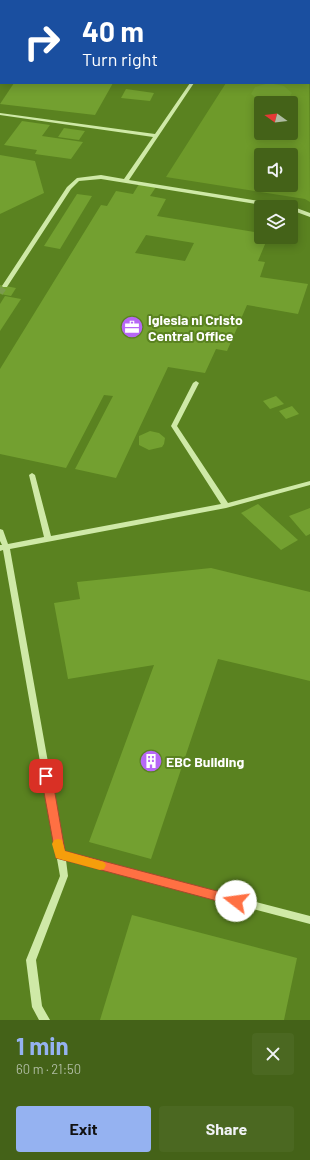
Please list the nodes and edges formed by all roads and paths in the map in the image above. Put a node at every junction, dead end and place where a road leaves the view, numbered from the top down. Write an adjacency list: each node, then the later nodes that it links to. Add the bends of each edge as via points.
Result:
1 (191, 84): 3 (lane)
2 (0, 114): 3 (lane)
3 (156, 136): 4 (lane)
4 (126, 180): 5 (lane); 8 (lane, via 101,177 77,180 69,188)
5 (254, 202)
6 (298, 211): 7 (lane)
7 (310, 215)
8 (5, 286)
9 (196, 383): 12 (lane, via 174,426)
10 (32, 475): 14 (lane)
11 (310, 482): 12 (lane)
12 (226, 506): 14 (lane)
13 (0, 532): 15 (lane)
14 (48, 538): 15 (lane)
15 (3, 548): 16 (lane)
16 (60, 855): 17 (lane); 18 (lane, via 64,876 31,960 37,1007)
17 (310, 920)
18 (45, 1020)

